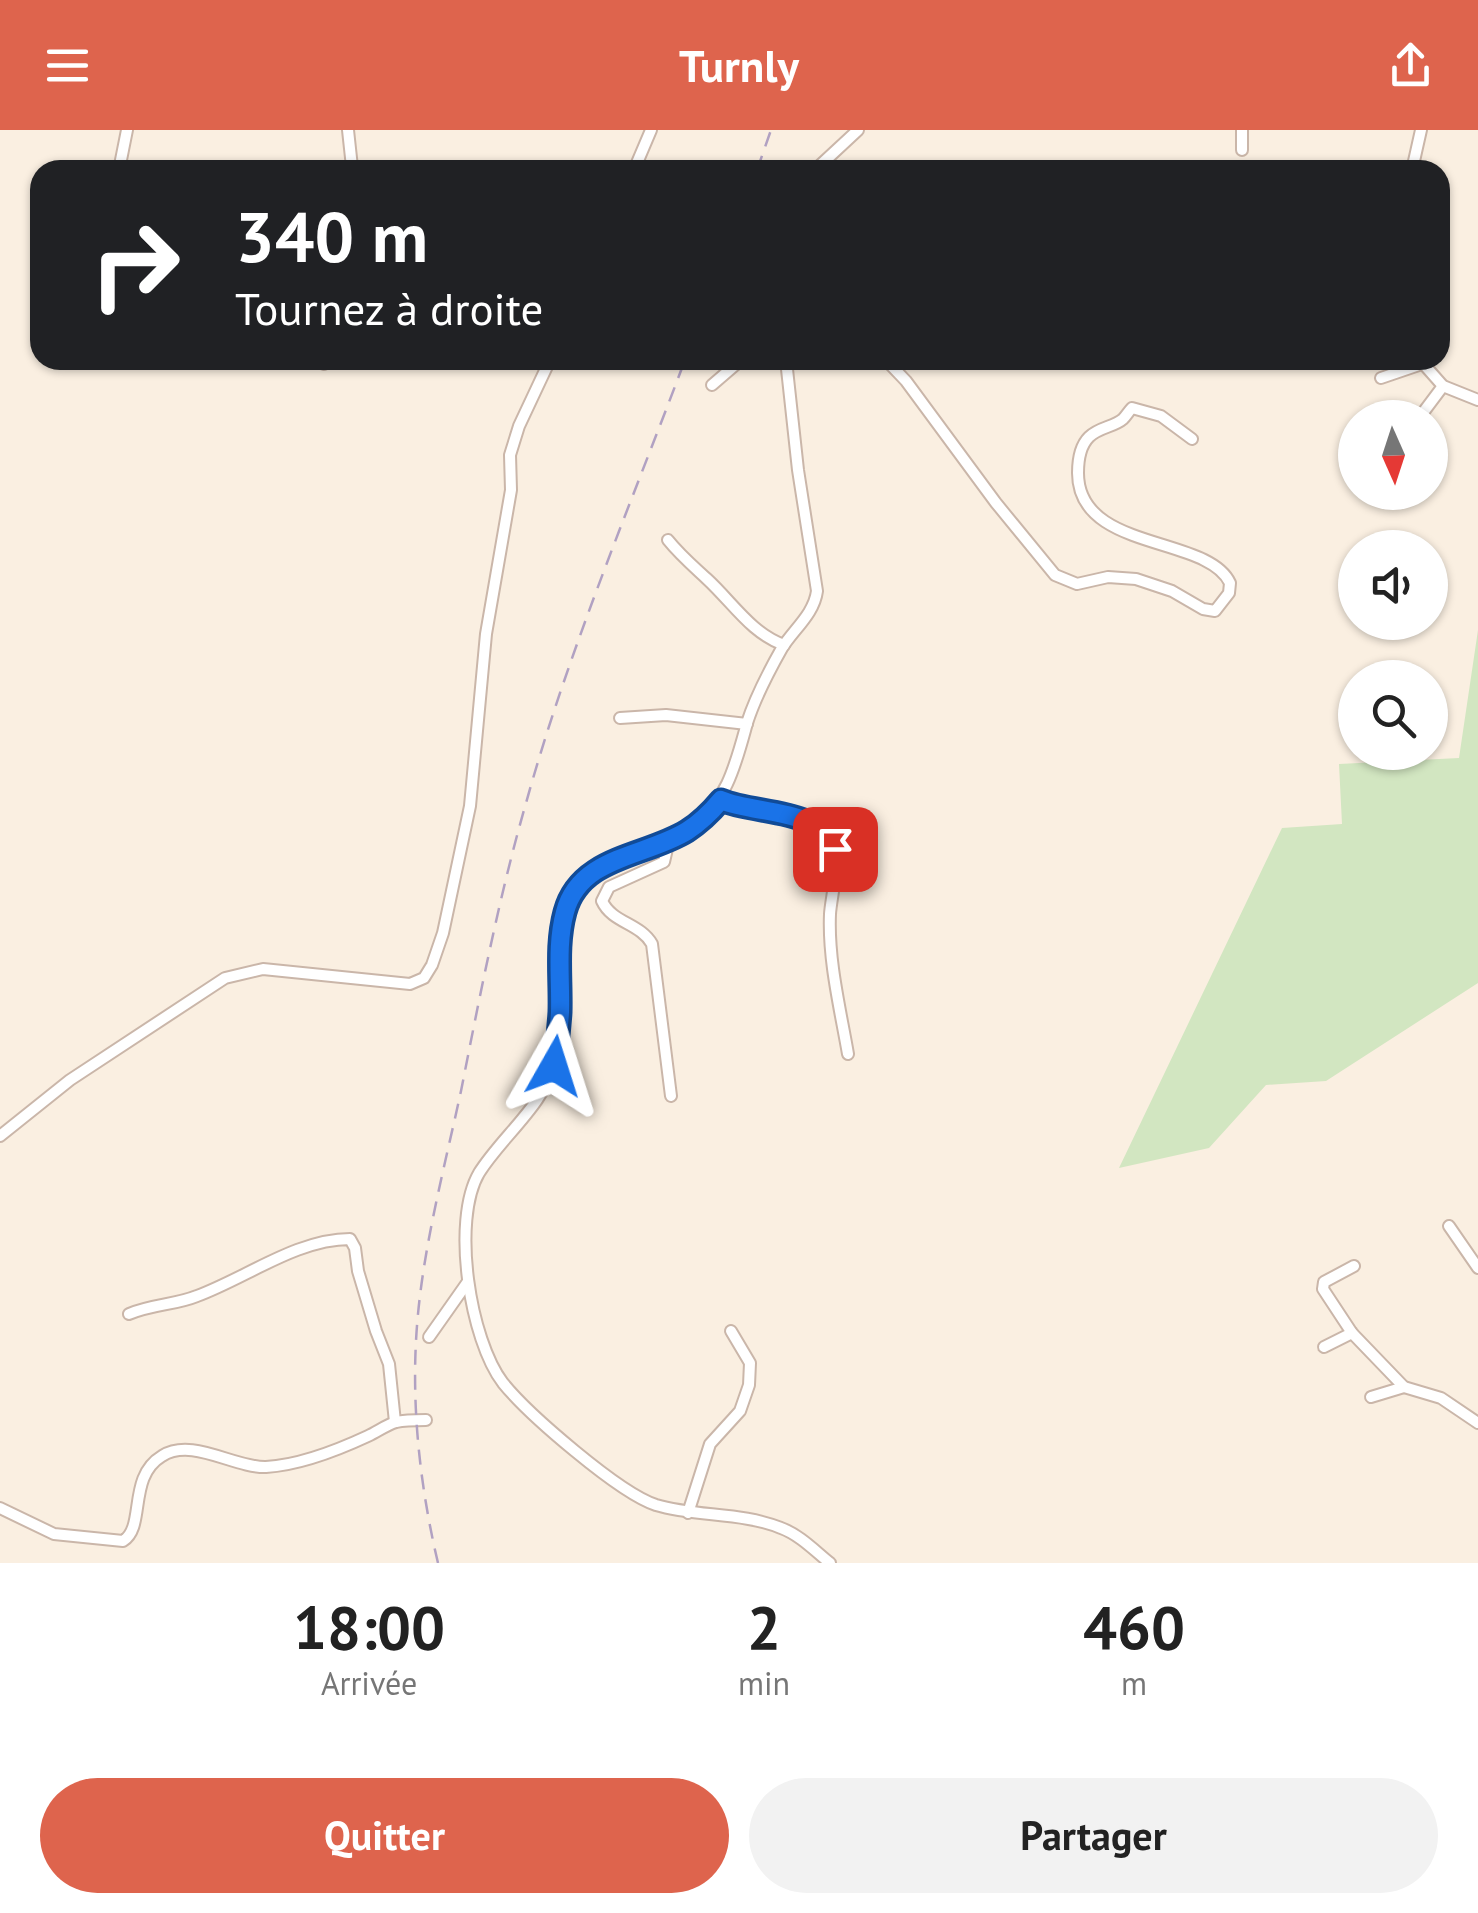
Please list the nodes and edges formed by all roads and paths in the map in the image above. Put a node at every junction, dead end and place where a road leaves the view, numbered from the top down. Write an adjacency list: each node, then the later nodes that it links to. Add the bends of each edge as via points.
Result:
1 (128, 130): 8 (street)
2 (348, 130): 9 (street)
3 (651, 130): 10 (street)
4 (858, 130): 11 (street)
5 (1242, 130): 7 (street)
6 (1421, 130): 12 (street)
7 (1242, 150)
8 (121, 160)
9 (351, 160)
10 (638, 160)
11 (826, 160)
12 (1414, 160)
13 (545, 370): 33 (street, via 510,455 512,490 486,634 470,806 443,933 424,978 410,984 263,970 224,978 70,1080)
14 (729, 370): 20 (street)
15 (787, 370): 26 (street, via 817,592)
16 (896, 370): 24 (street, via 1055,575 1077,584 1136,578 1214,611 1229,593 1222,569 1127,532 1080,494 1080,450 1132,408 1161,416)
17 (1401, 370): 19 (street)
18 (1428, 370): 21 (street)
19 (1381, 378)
20 (712, 385)
21 (1443, 386): 22 (street); 23 (street)
22 (1432, 400)
23 (1478, 400)
24 (1192, 439)
25 (668, 540): 26 (street, via 764,638)
26 (784, 646): 28 (street)
27 (620, 718): 28 (street, via 666,715)
28 (747, 724): 29 (street)
29 (721, 800): 30 (street); 31 (street, via 801,818 830,836 830,916)
30 (669, 840): 32 (street, via 664,862 608,887 602,901 652,944); 37 (street, via 596,868 565,910 554,1066 478,1175 468,1205)
31 (848, 1054)
32 (671, 1096)
33 (0, 1136)
34 (1448, 1226): 36 (street)
35 (1354, 1266): 40 (street, via 1323,1288)
36 (1478, 1268)
37 (467, 1283): 41 (street); 49 (street, via 504,1384 628,1493)
38 (130, 1314): 46 (street, via 196,1297 318,1244 350,1239 389,1364)
39 (730, 1331): 49 (street, via 750,1363 750,1385 740,1411 710,1444)
40 (1352, 1333): 42 (street); 43 (street)
41 (429, 1337)
42 (1324, 1347)
43 (1404, 1387): 44 (street); 47 (street, via 1440,1398)
44 (1372, 1397)
45 (426, 1420): 46 (street)
46 (396, 1422): 48 (street, via 345,1446 270,1466 170,1452 140,1484 134,1528 123,1542 54,1534)
47 (1478, 1423)
48 (0, 1508)
49 (688, 1513): 50 (street, via 782,1528)
50 (830, 1563)

